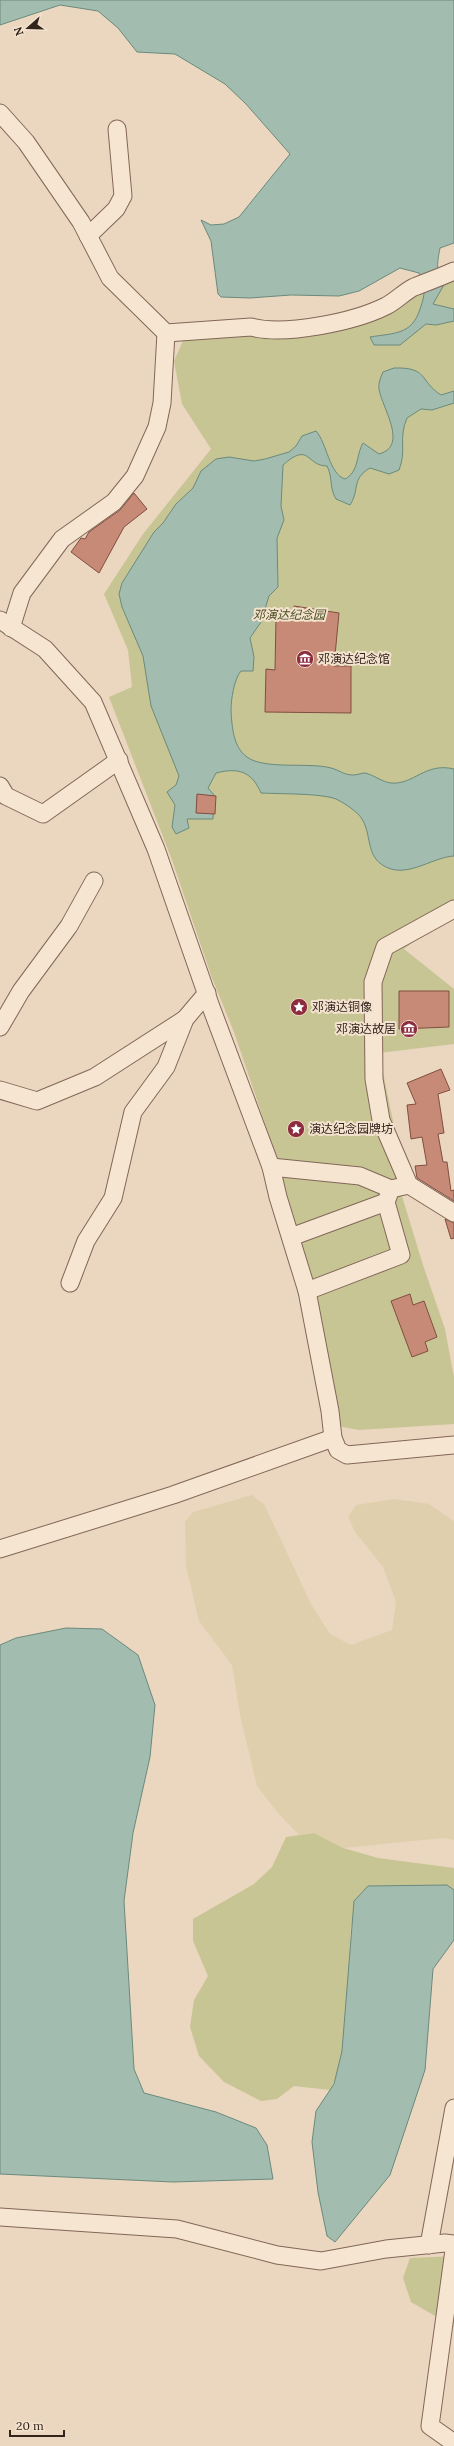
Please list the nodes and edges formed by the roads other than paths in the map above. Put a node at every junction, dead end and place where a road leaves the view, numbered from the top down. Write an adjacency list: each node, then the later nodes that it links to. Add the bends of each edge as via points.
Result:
1 (0, 113): 3 (street, via 26,142)
2 (117, 129): 3 (street, via 123,196 116,209)
3 (88, 236): 5 (street, via 110,278)
4 (452, 272): 5 (street, via 412,288 386,306 363,316 338,322 302,328 260,330 251,327)
5 (166, 333): 6 (street, via 162,404 157,427 135,476 114,502 62,539 22,593)
6 (5, 624): 7 (street, via 45,649 63,671 80,686 93,702)
7 (119, 760): 8 (street, via 43,814 6,796); 11 (street, via 171,886)
8 (0, 786)
9 (94, 881): 13 (street, via 69,926 21,991)
10 (454, 909): 16 (street, via 385,947 373,982 375,1086 382,1120)
11 (207, 993): 12 (street); 15 (street)
12 (185, 1019): 14 (street, via 95,1077 37,1101); 20 (street, via 166,1067 134,1112 113,1198 86,1241)
13 (0, 1027)
14 (0, 1089)
15 (271, 1167): 17 (street, via 360,1176); 19 (street)
16 (409, 1185): 17 (street); 18 (street)
17 (388, 1195): 19 (street); 21 (street, via 401,1256)
18 (454, 1213)
19 (291, 1237): 21 (street)
20 (70, 1283)
21 (308, 1291): 22 (street)
22 (333, 1438): 23 (street, via 338,1450 347,1455); 24 (street, via 173,1495)
23 (454, 1445)
24 (0, 1549)
25 (454, 2108): 28 (street)
26 (0, 2217): 28 (street, via 177,2229 277,2255 321,2261 386,2249)
27 (454, 2244): 28 (street)
28 (429, 2245)
29 (454, 2250): 30 (street, via 430,2426)
30 (454, 2443)

